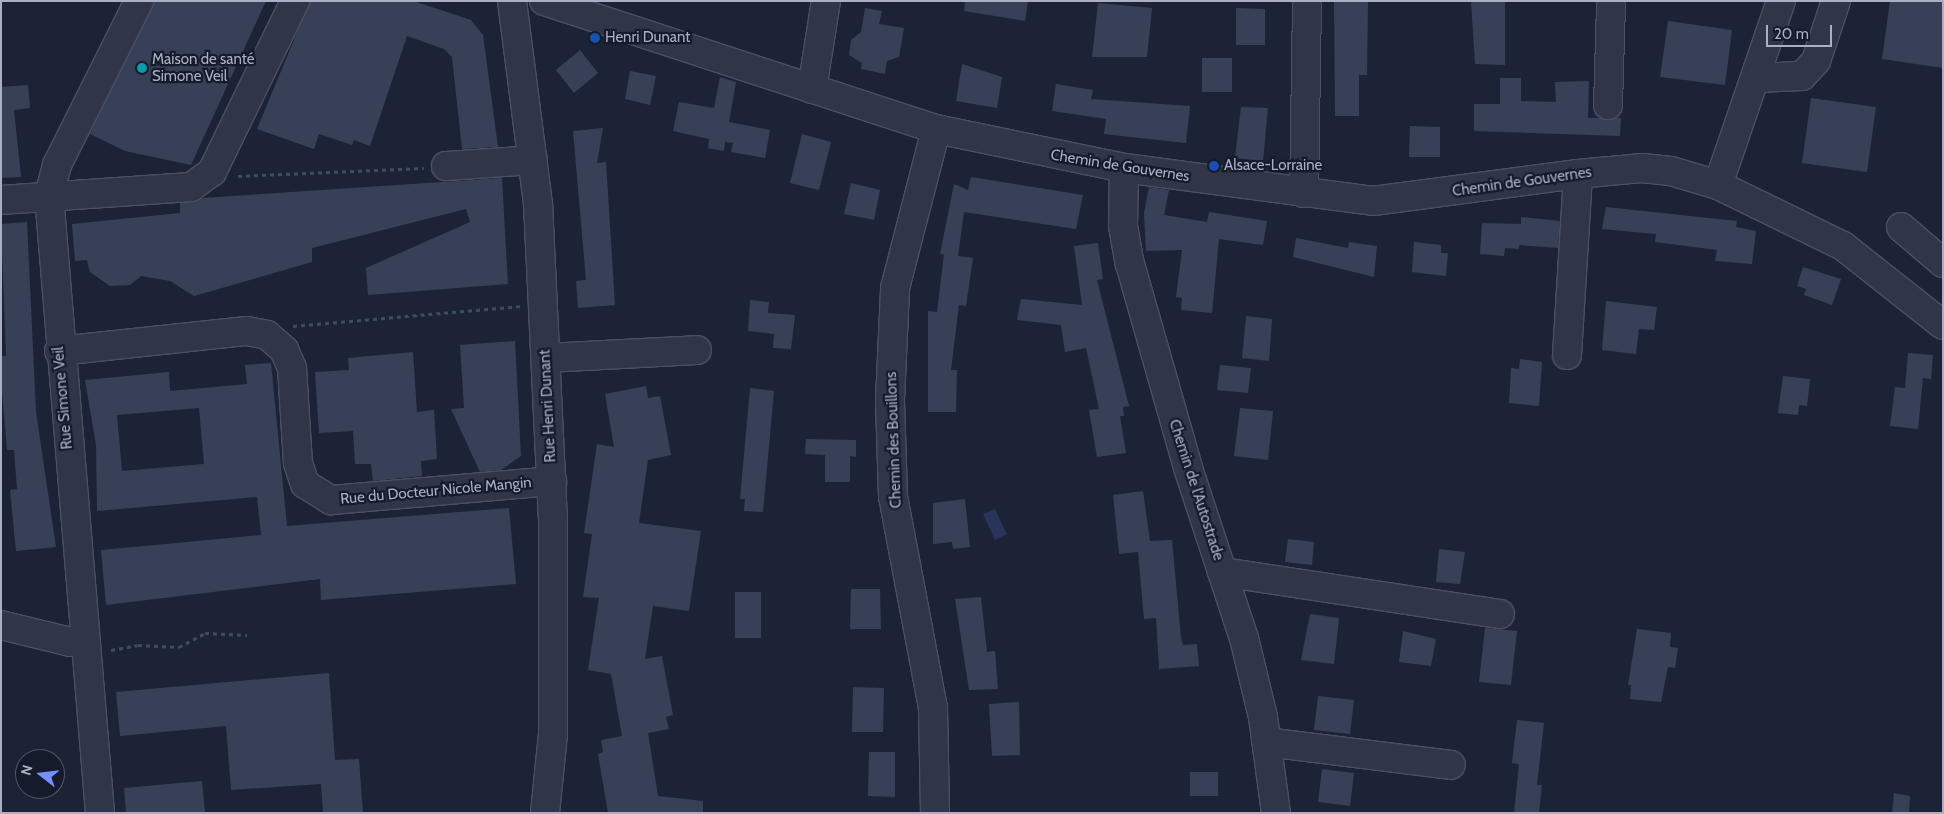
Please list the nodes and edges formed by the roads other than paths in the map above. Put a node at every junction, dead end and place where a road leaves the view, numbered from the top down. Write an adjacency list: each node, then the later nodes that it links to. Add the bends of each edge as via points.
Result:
1 (139, 1): 20 (street, Rue Simone Veil, via 57,165)
2 (295, 1): 20 (street, via 212,172 192,187)
3 (512, 1): 14 (street, Rue Henri Dunant)
4 (544, 1): 11 (street, Chemin de Gouvernes)
5 (826, 1): 11 (street)
6 (1307, 1): 19 (street)
7 (1611, 1): 12 (street)
8 (1781, 1): 10 (street)
9 (1836, 1): 10 (street, via 1816,61 1802,76)
10 (1756, 78): 18 (street)
11 (812, 89): 13 (street, Chemin de Gouvernes)
12 (1608, 105)
13 (936, 128): 16 (street, Chemin de Gouvernes); 38 (street, Chemin des Bouillons, via 895,288 890,400 893,497 934,708)
14 (533, 160): 15 (street); 28 (street, Rue Henri Dunant)
15 (446, 166)
16 (1124, 168): 19 (street, Chemin de Gouvernes); 30 (street, Chemin de l'Autostrade, via 1123,226 1130,264)
17 (1578, 174): 18 (street, Chemin de Gouvernes, via 1642,168); 19 (street, Chemin de Gouvernes, via 1374,201); 27 (street)
18 (1718, 185): 24 (street, Chemin de Gouvernes, via 1843,246)
19 (1304, 193)
20 (49, 195): 21 (street); 26 (street, Rue Simone Veil)
21 (1, 200)
22 (1900, 227): 23 (street)
23 (1943, 262)
24 (1943, 325)
25 (697, 350): 28 (street)
26 (59, 352): 29 (street, Rue du Docteur Nicole Mangin, via 247,331 267,335 284,350 292,368 298,463 305,484 332,500); 33 (street, Rue Simone Veil)
27 (1567, 355)
28 (546, 358): 29 (street, Rue Henri Dunant)
29 (552, 481): 37 (street, Rue Henri Dunant, via 553,734)
30 (1222, 572): 31 (street); 34 (street, Chemin de l'Autostrade, via 1244,638)
31 (1500, 614)
32 (1, 626): 33 (street)
33 (85, 648): 36 (street, Rue Simone Veil)
34 (1266, 742): 35 (street); 39 (street, Chemin de l'Autostrade)
35 (1451, 765)
36 (100, 813)
37 (545, 813)
38 (935, 813)
39 (1276, 813)

